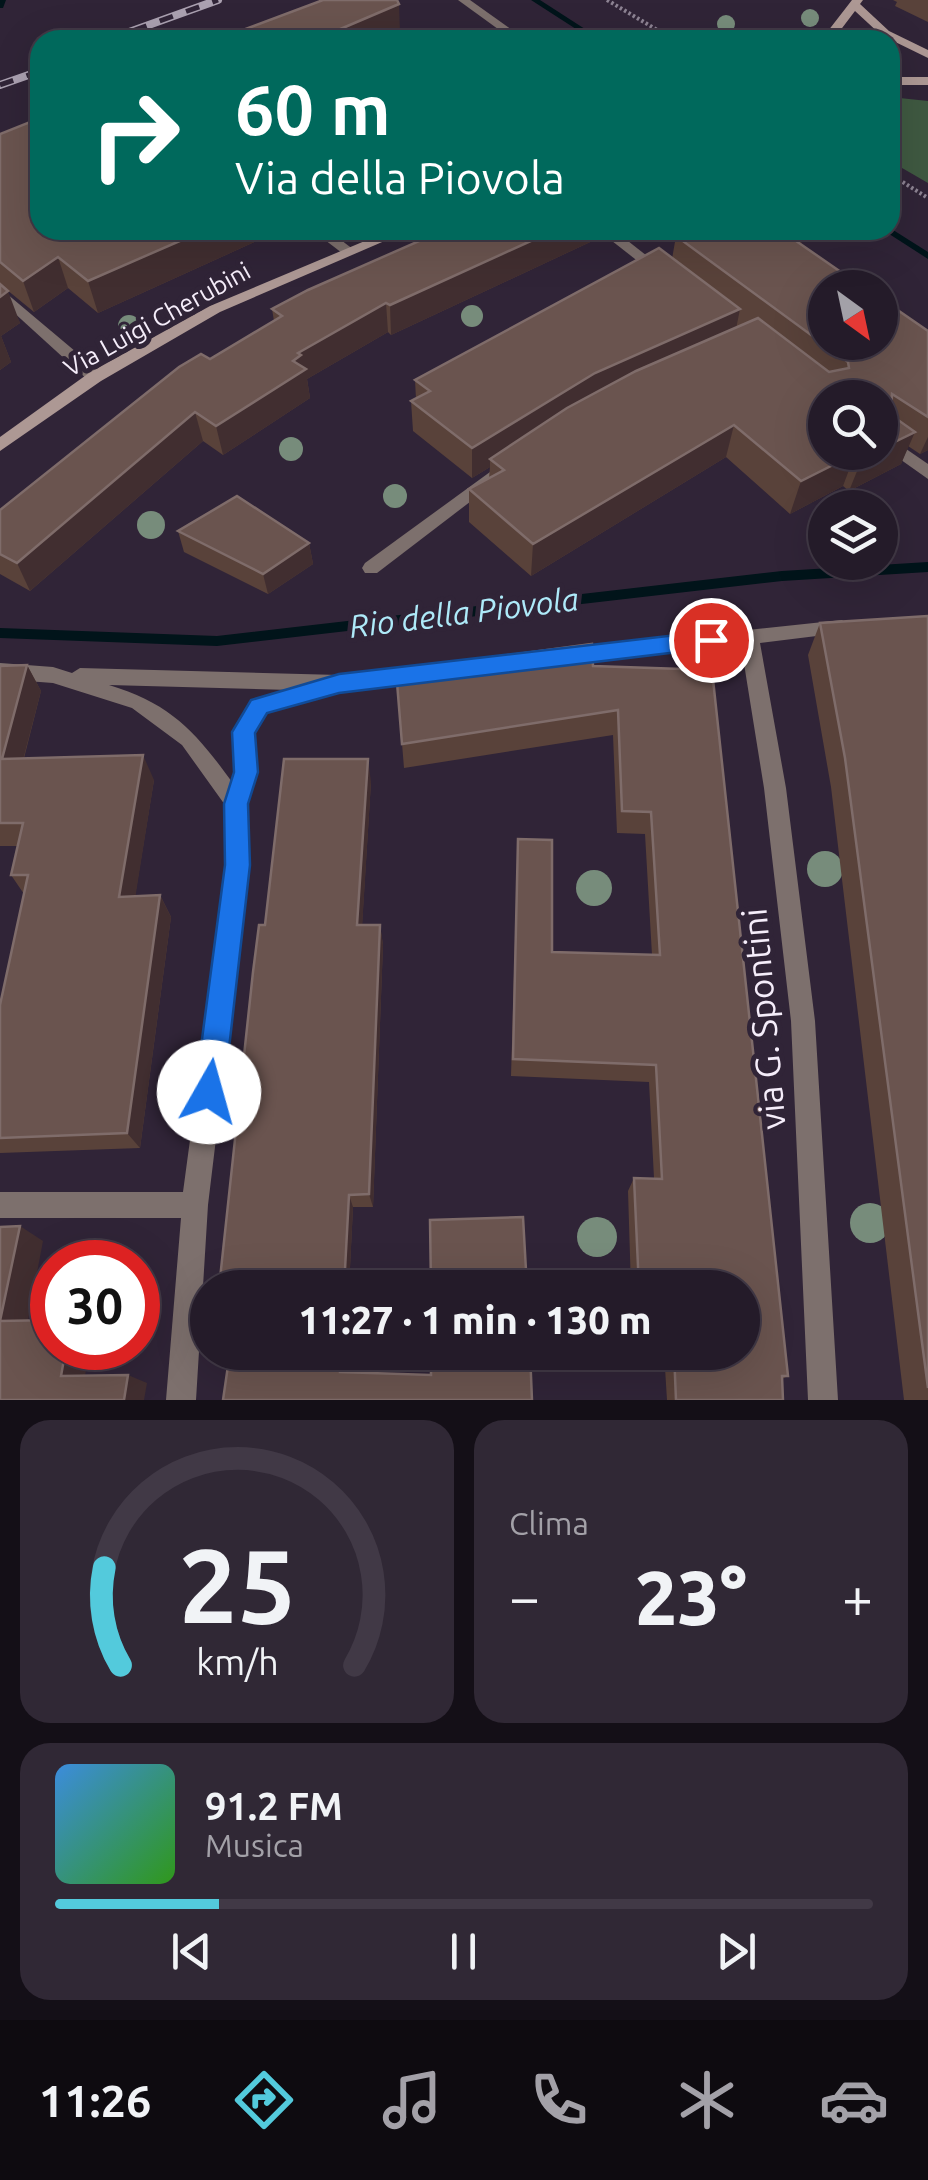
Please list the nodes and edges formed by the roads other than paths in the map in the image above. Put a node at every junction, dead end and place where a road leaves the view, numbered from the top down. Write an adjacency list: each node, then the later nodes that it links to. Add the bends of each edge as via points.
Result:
1 (463, 0): 3 (street)
2 (857, 3): 4 (main road); 5 (main road)
3 (506, 30)
4 (836, 30)
5 (882, 30)
6 (900, 41): 7 (main road)
7 (928, 56)
8 (900, 81): 9 (main road)
9 (928, 81)
10 (333, 240): 13 (street)
11 (375, 240): 13 (main road, Via Luigi Cherubini)
12 (618, 240): 14 (street)
13 (347, 250): 16 (main road, Via Luigi Cherubini, via 214,309)
14 (678, 286)
15 (0, 292): 16 (street)
16 (95, 377): 17 (main road, Via Luigi Cherubini)
17 (0, 445)
18 (898, 450): 20 (street)
19 (512, 463): 21 (street)
20 (928, 473)
21 (371, 568)
22 (862, 625): 23 (street)
23 (749, 635): 24 (street); 33 (street, via G. Spontini, via 803,1021)
24 (540, 660)
25 (0, 670): 27 (street)
26 (445, 671): 28 (street)
27 (52, 675): 28 (street); 29 (street, via 139,702 189,738)
28 (339, 684): 29 (street, via 260,706 244,732 246,772)
29 (236, 804): 31 (street, via 238,865)
30 (0, 1204): 31 (street)
31 (195, 1206): 32 (street)
32 (182, 1400)
33 (823, 1400)

